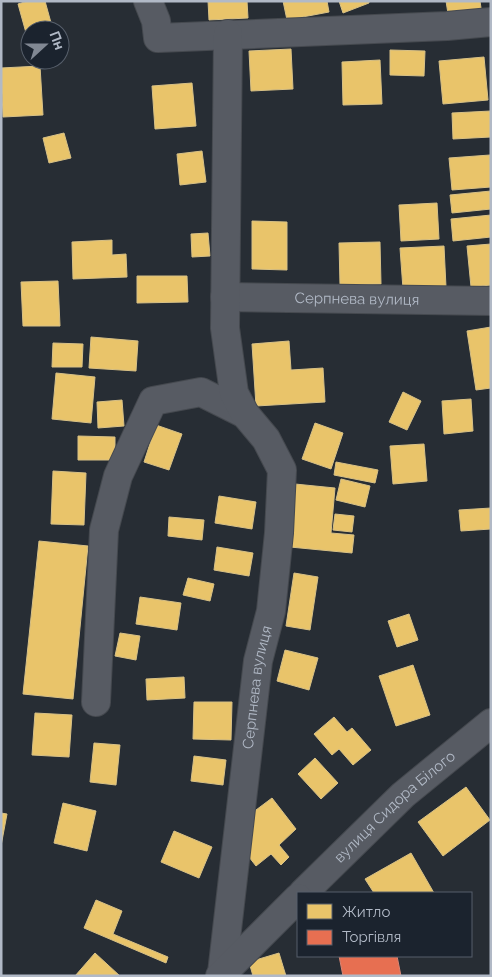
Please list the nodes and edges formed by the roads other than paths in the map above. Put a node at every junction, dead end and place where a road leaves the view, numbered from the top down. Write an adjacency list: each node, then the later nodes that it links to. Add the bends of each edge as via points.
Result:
1 (148, 1): 3 (street, via 156,21 158,38)
2 (491, 22): 3 (street)
3 (228, 34): 4 (street, Серпнева вулиця)
4 (225, 297): 5 (street, Серпнева вулиця); 6 (street, Серпнева вулиця, via 225,328 234,393)
5 (491, 301)
6 (245, 414): 7 (street, Серпнева вулиця, via 201,392 153,401 118,476 104,530); 11 (street, Серпнева вулиця, via 266,439 282,470 271,610 258,661)
7 (96, 702)
8 (491, 723): 9 (street, вулиця Сидора Білого, via 403,795)
9 (304, 892)
10 (297, 899): 11 (street)
11 (221, 974)

